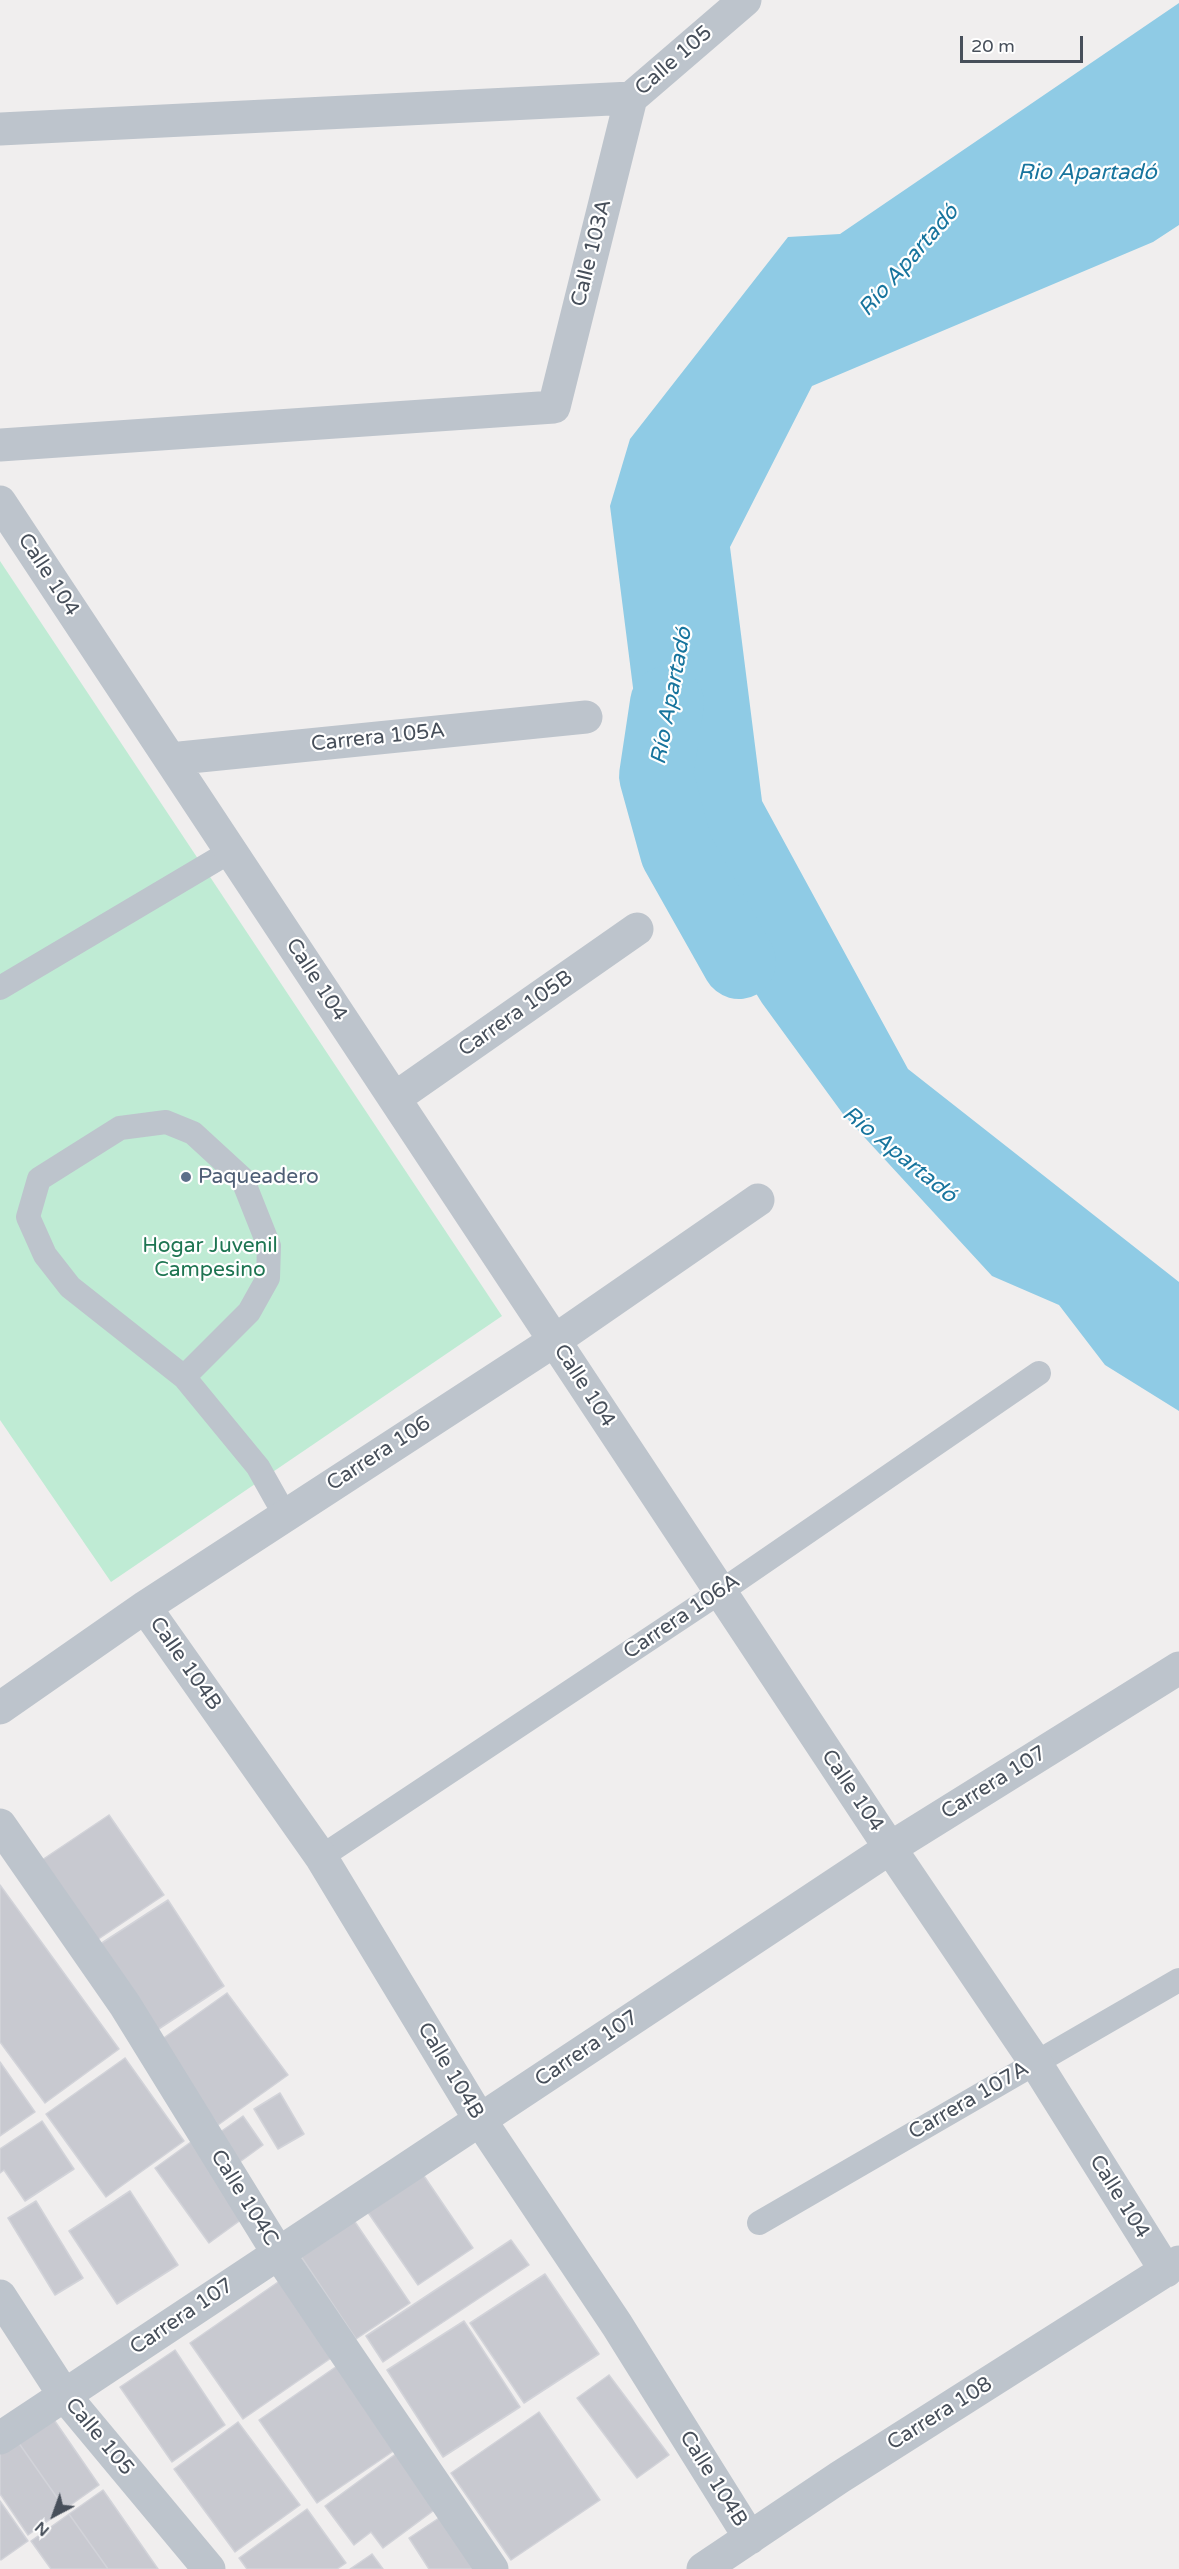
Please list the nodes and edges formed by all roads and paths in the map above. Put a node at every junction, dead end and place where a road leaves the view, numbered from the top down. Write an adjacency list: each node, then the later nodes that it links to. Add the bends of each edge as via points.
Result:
1 (745, 0): 2 (street, Calle 105)
2 (631, 98): 3 (street); 4 (street, Calle 103A, via 554,407)
3 (0, 129)
4 (0, 445)
5 (0, 502): 7 (street, Calle 104)
6 (586, 717): 7 (street, Carrera 105A)
7 (170, 759): 8 (street, Calle 104)
8 (231, 851): 10 (lane); 11 (street, Calle 104)
9 (637, 929): 11 (street, Carrera 105B)
10 (0, 988)
11 (395, 1098): 13 (street, Calle 104)
12 (758, 1200): 13 (street, Carrera 106)
13 (555, 1341): 16 (street, Carrera 106); 17 (street, Calle 104)
14 (1039, 1372): 17 (lane, Carrera 106A)
15 (184, 1377): 15 (lane, via 249,1312 268,1278 269,1246 242,1178 193,1133 166,1122 120,1128 39,1179 28,1217 45,1255 70,1287); 16 (lane, via 258,1467)
16 (285, 1515): 18 (street, Carrera 106)
17 (720, 1592): 22 (street, Calle 104); 23 (lane, Carrera 106A)
18 (145, 1607): 20 (street, Carrera 106); 23 (street, Calle 104B)
19 (1179, 1668): 22 (street, Carrera 107)
20 (0, 1708)
21 (0, 1825): 28 (street, Calle 104C, via 125,2005)
22 (890, 1848): 25 (street, Calle 104); 26 (street, Carrera 107)
23 (321, 1857): 26 (street, Calle 104B)
24 (1179, 1980): 25 (lane, Carrera 107A)
25 (1035, 2062): 27 (lane, Carrera 107A); 29 (street, Calle 104)
26 (480, 2120): 28 (street, Carrera 107); 33 (street, Calle 104B, via 617,2325)
27 (759, 2223)
28 (278, 2253): 31 (street, Carrera 107); 35 (street, Calle 104C)
29 (1172, 2267): 33 (street, Carrera 108, via 840,2476)
30 (2, 2302): 31 (street, Calle 105)
31 (64, 2395): 32 (street, Carrera 107); 34 (street, Calle 105)
32 (0, 2438)
33 (750, 2538): 36 (street, Carrera 108)
34 (208, 2569)
35 (492, 2569)
36 (704, 2569)

